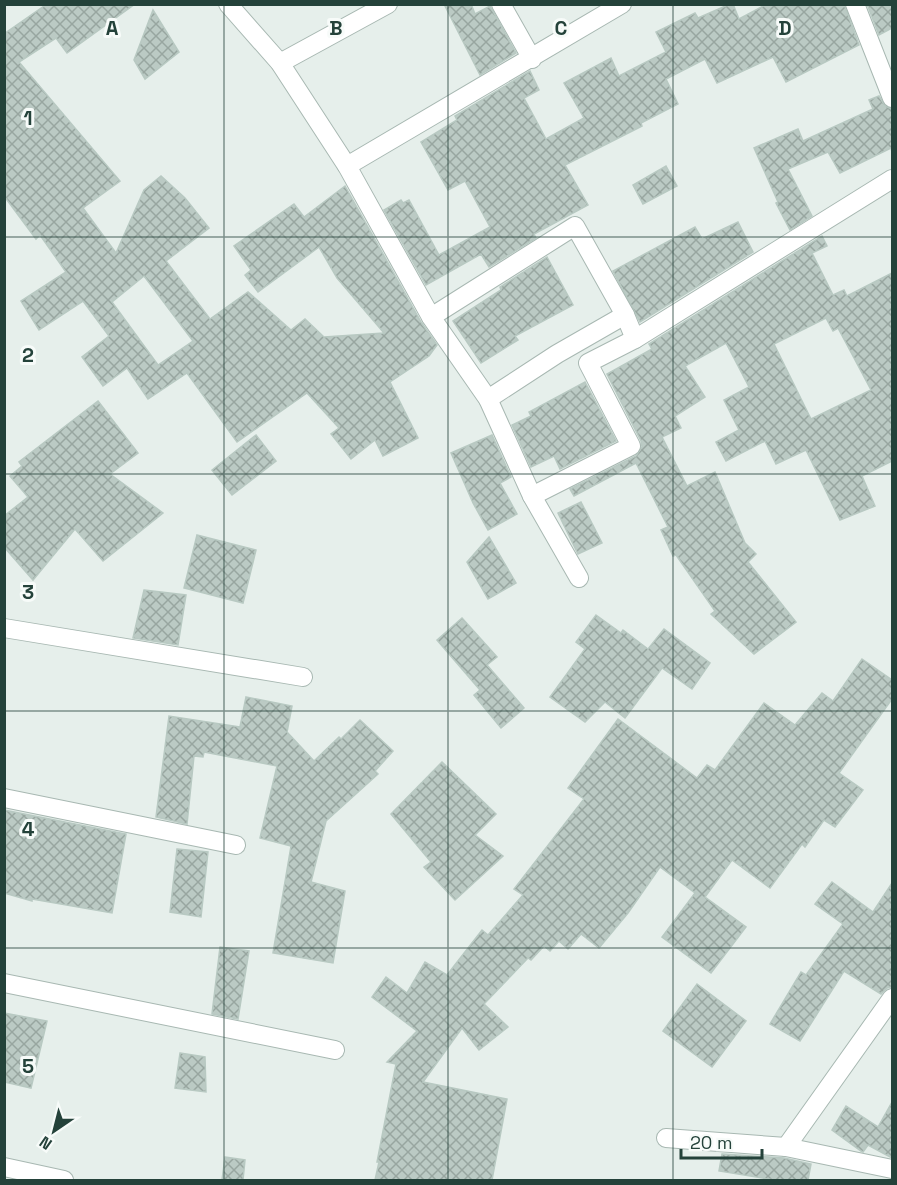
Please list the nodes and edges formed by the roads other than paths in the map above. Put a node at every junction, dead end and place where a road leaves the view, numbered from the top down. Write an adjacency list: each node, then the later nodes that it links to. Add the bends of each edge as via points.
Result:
1 (228, 4): 7 (street)
2 (388, 4): 7 (street)
3 (501, 4): 6 (street)
4 (622, 4): 6 (street)
5 (855, 4): 8 (street)
6 (532, 58): 9 (street)
7 (280, 63): 9 (street)
8 (892, 98)
9 (347, 166): 12 (street)
10 (892, 180): 13 (street)
11 (625, 315): 12 (street, via 575,226); 13 (street); 14 (street)
12 (431, 317): 14 (street)
13 (635, 339): 15 (street, via 588,363 631,446)
14 (488, 399): 15 (street)
15 (532, 496): 16 (street)
16 (579, 578)
17 (4, 628): 18 (street)
18 (303, 677)
19 (4, 798): 20 (street)
20 (236, 844)
21 (4, 983): 23 (street)
22 (892, 998): 25 (street)
23 (335, 1050)
24 (666, 1138): 25 (street)
25 (786, 1147): 27 (street)
26 (4, 1167): 28 (street)
27 (892, 1169)
28 (64, 1180)

